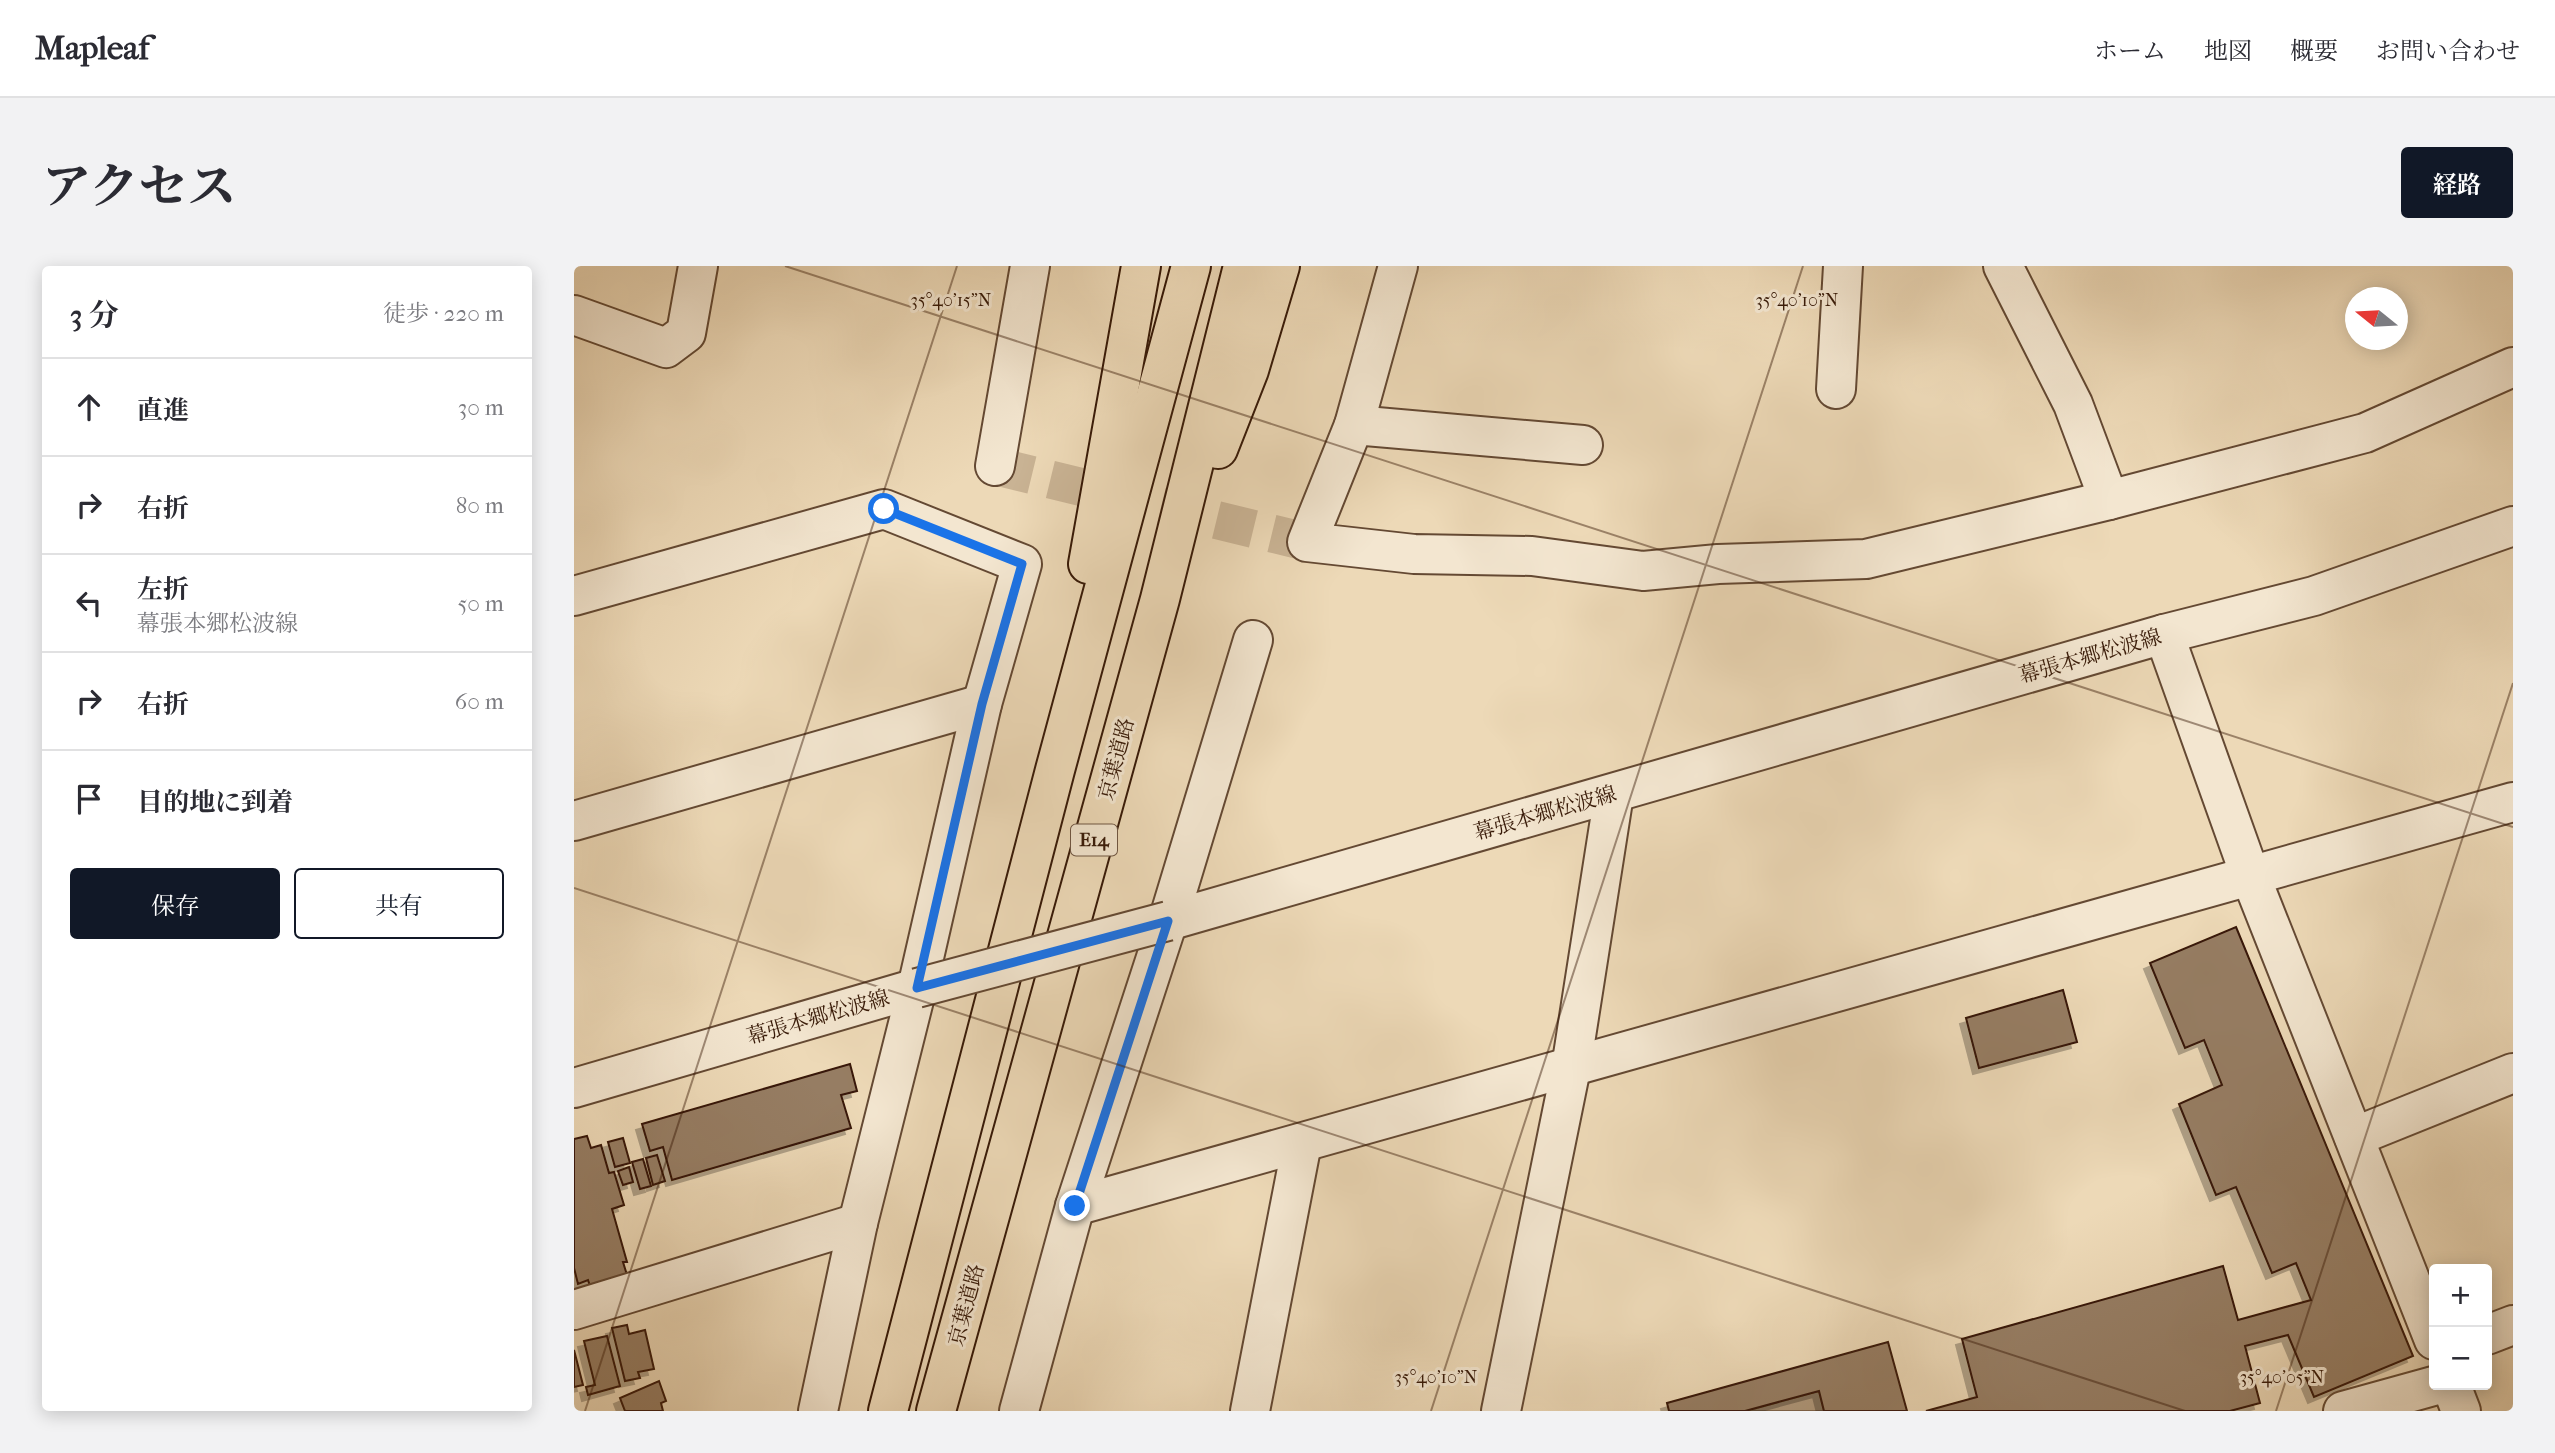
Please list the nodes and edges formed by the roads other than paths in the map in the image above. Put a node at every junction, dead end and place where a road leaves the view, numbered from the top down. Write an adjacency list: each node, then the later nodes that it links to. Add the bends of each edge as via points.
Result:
1 (698, 266): 10 (street, via 686,333 666,348)
2 (1030, 266): 15 (street)
3 (1140, 266): 23 (highway)
4 (1191, 266): 23 (highway, E14)
5 (1243, 266): 19 (highway, 京葉道路 / E14)
6 (1280, 266): 19 (highway, via 1249,370)
7 (1398, 266): 13 (street)
8 (1843, 266): 12 (street)
9 (2003, 266): 16 (street, via 2073,404)
10 (574, 315)
11 (2513, 367): 16 (street, via 2365,433)
12 (1836, 388)
13 (1353, 425): 14 (street); 16 (street, via 1307,542 1415,554 1532,556 1643,570 1866,559)
14 (1583, 445)
15 (995, 466)
16 (2109, 500)
17 (2513, 526): 20 (street, 幕張本郷松波線, via 2314,596)
18 (574, 596): 22 (street, via 884,509 1022,564)
19 (1160, 599): 45 (highway, 京葉道路 / E14)
20 (2164, 634): 24 (street, 幕張本郷松波線); 27 (street)
21 (1253, 640): 28 (street)
22 (982, 704): 26 (street); 29 (street)
23 (1055, 770): 44 (highway, E14)
24 (1614, 794): 28 (street, 幕張本郷松波線); 30 (street)
25 (2513, 802): 27 (street)
26 (574, 821)
27 (2250, 876): 30 (street); 33 (street)
28 (1168, 921): 29 (street, 幕張本郷松波線, bridge); 35 (street)
29 (917, 988): 32 (street, 幕張本郷松波線); 36 (street)
30 (1571, 1068): 34 (street); 48 (street)
31 (2513, 1073): 33 (street)
32 (574, 1088)
33 (2354, 1138): 39 (street)
34 (1302, 1143): 35 (street); 47 (street)
35 (1075, 1206): 46 (street)
36 (858, 1223): 37 (street); 43 (street)
37 (574, 1310)
38 (2513, 1325): 40 (street)
39 (2429, 1327)
40 (2492, 1333)
41 (2429, 1387): 49 (street)
42 (2453, 1390): 50 (street)
43 (818, 1411)
44 (888, 1411)
45 (936, 1411)
46 (1019, 1411)
47 (1250, 1411)
48 (1501, 1411)
49 (2343, 1411)
50 (2461, 1411)

